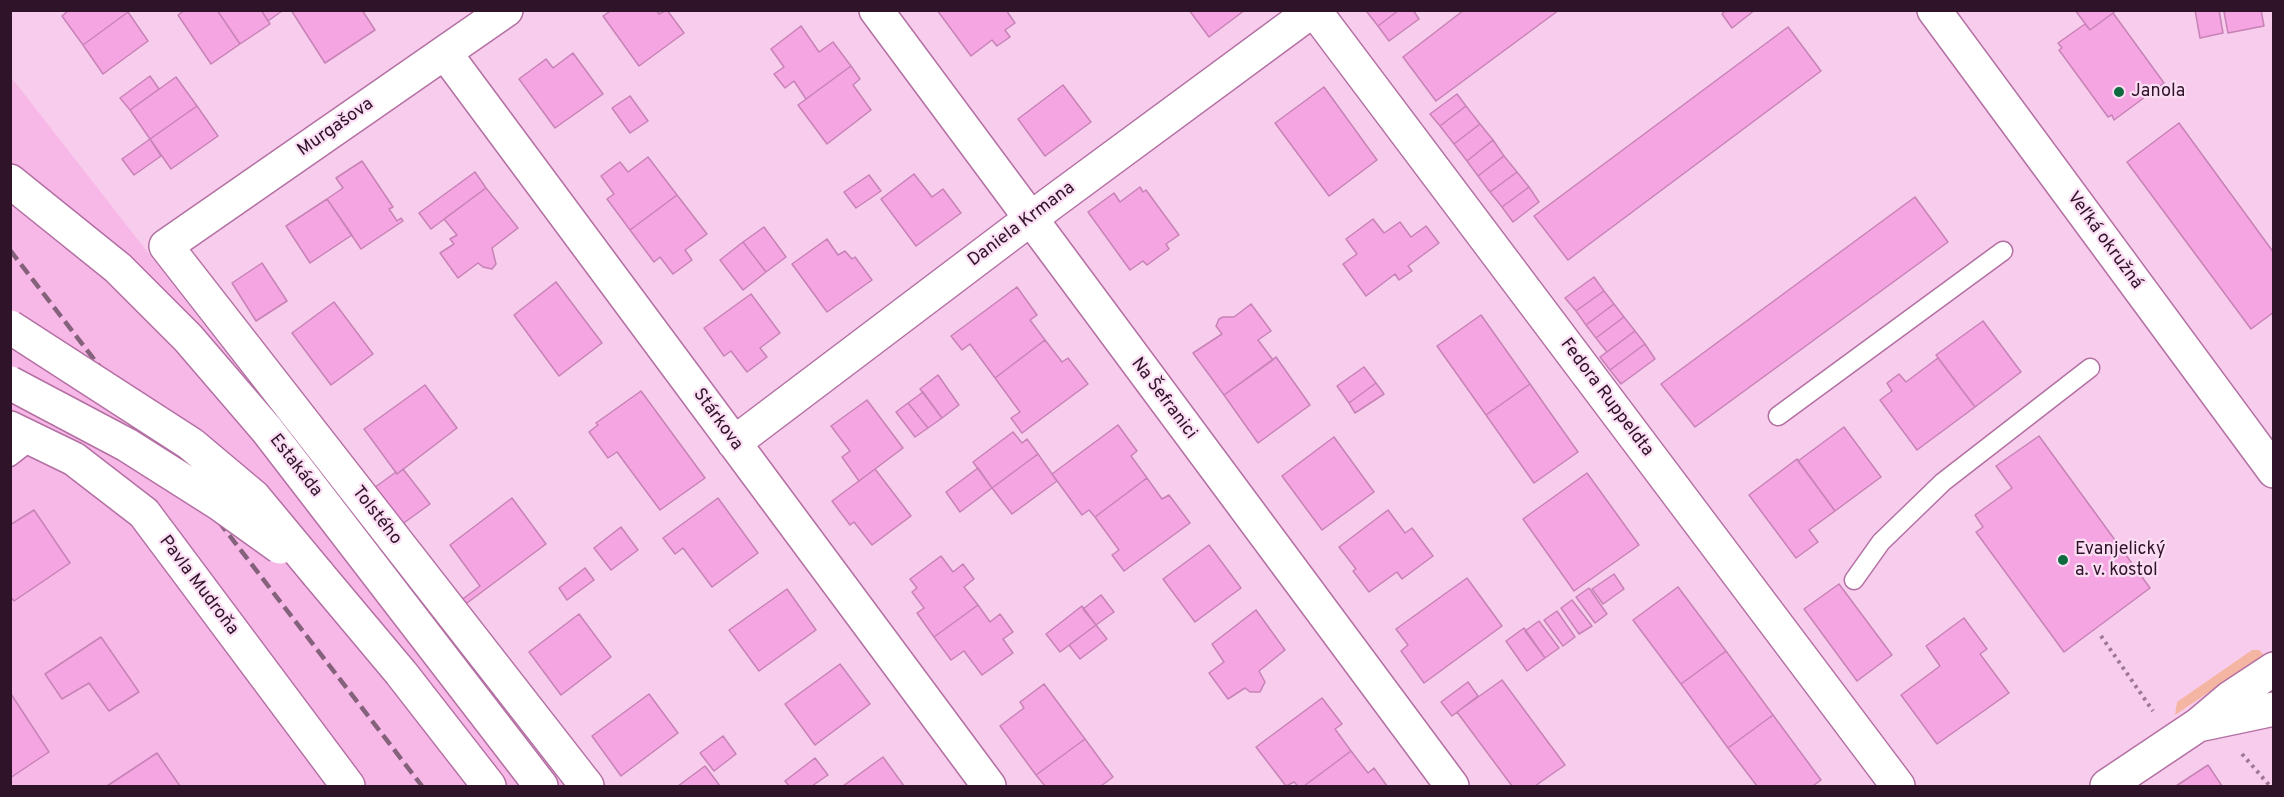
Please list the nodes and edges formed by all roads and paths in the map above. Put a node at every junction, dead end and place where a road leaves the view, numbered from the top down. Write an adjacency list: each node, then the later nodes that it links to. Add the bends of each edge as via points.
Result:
1 (506, 10): 5 (street, Murgašova)
2 (876, 10): 7 (street, Na Šefranici)
3 (1313, 10): 7 (street, Daniela Krmana); 31 (street, Fedora Ruppeldta)
4 (1934, 10): 16 (street, Veľká okružná)
5 (445, 53): 8 (street, Murgašova); 15 (street, Stárkova)
6 (10, 181): 27 (street, Estakáda, via 118,268 188,338 267,430)
7 (1030, 219): 15 (street, Daniela Krmana); 30 (street, Na Šefranici)
8 (166, 246): 28 (street, Tolstého)
9 (2003, 251): 13 (lane)
10 (10, 327): 17 (street, bridge, via 191,444 254,497)
11 (2090, 368): 18 (lane, via 1943,482 1881,542)
12 (10, 383): 17 (street, bridge, via 127,445 220,504)
13 (1778, 416)
14 (18, 442): 25 (street, Pavla Mudroňa, via 74,459 144,513)
15 (734, 443): 29 (street, Stárkova)
16 (2274, 471)
17 (318, 574): 26 (street)
18 (1854, 580)
19 (2101, 636): 22 (path)
20 (2274, 669): 23 (street)
21 (2274, 709): 23 (street)
22 (2153, 711)
23 (2198, 724): 32 (street)
24 (2237, 747): 33 (path)
25 (348, 786)
26 (489, 786)
27 (541, 786)
28 (587, 786)
29 (989, 786)
30 (1452, 786)
31 (1898, 786)
32 (2107, 786)
33 (2270, 786)

